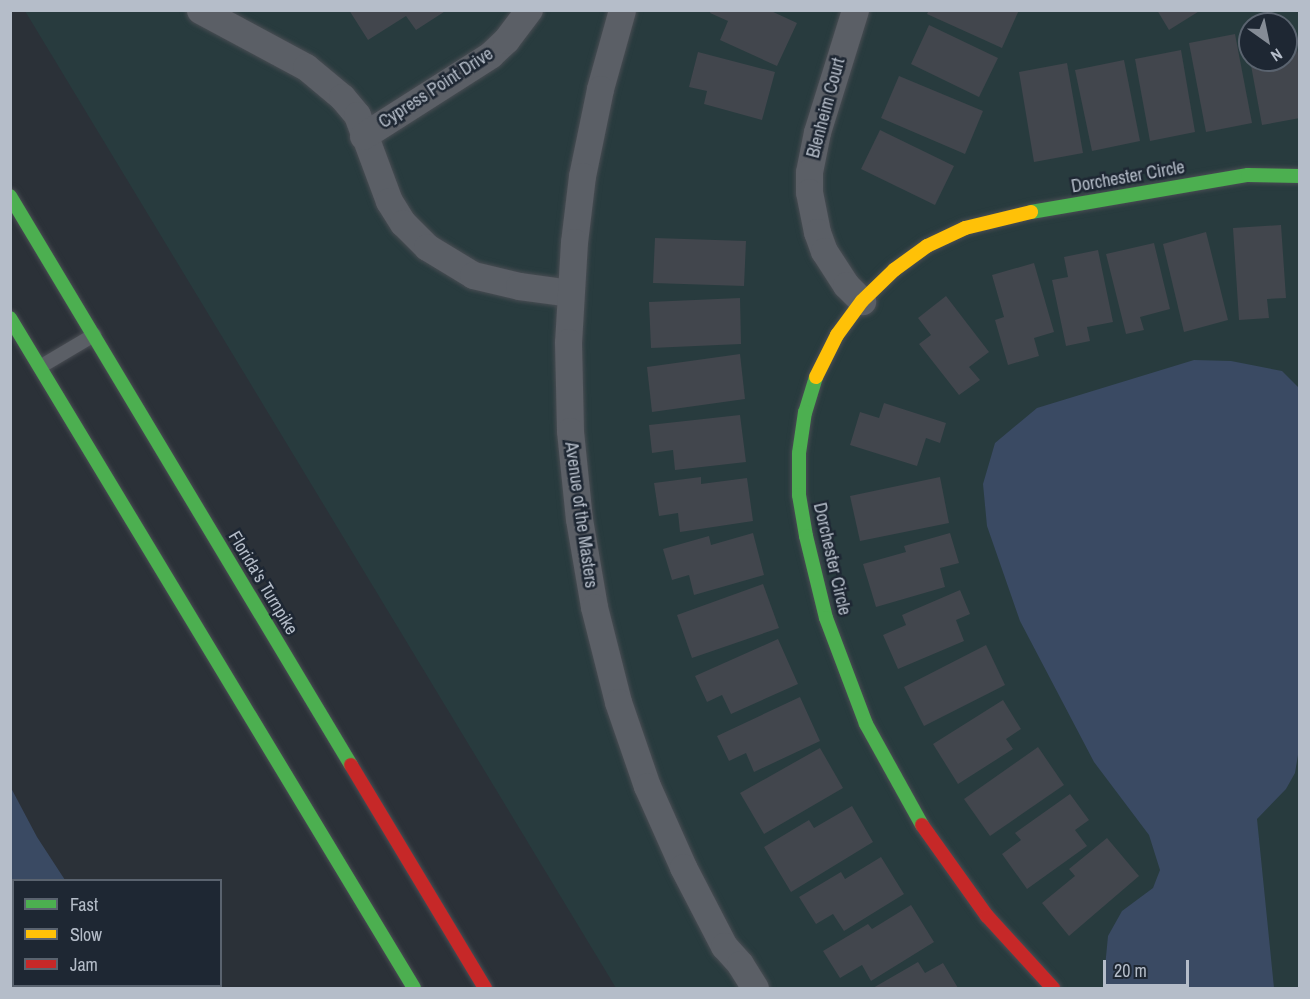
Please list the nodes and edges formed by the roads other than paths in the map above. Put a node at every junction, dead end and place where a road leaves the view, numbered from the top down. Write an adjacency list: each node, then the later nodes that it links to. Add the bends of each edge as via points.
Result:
1 (200, 10): 5 (street, Cypress Point Drive, via 286,55 325,81 357,115)
2 (529, 10): 5 (street, Cypress Point Drive, via 490,55)
3 (622, 10): 8 (street, Avenue of the Masters, via 582,176)
4 (855, 10): 9 (street, Blenheim Court, via 817,132 809,192 824,251)
5 (363, 136): 8 (street, Cypress Point Drive, via 390,201 427,248 473,275)
6 (1299, 176): 9 (main road, Dorchester Circle, via 1248,175 1005,216 965,228 927,246)
7 (10, 196): 11 (main road, Florida's Turnpike)
8 (570, 292): 15 (street, Avenue of the Masters, via 570,431 579,519 594,607 618,702 647,786 683,867 724,946)
9 (862, 301): 16 (main road, Dorchester Circle, via 837,335 818,372 805,412 799,453 806,536 826,618 866,724 936,848 987,916)
10 (10, 318): 12 (main road)
11 (94, 335): 12 (lane); 14 (main road, Florida's Turnpike)
12 (40, 367): 13 (main road)
13 (414, 988)
14 (485, 988)
15 (755, 988)
16 (1053, 988)

